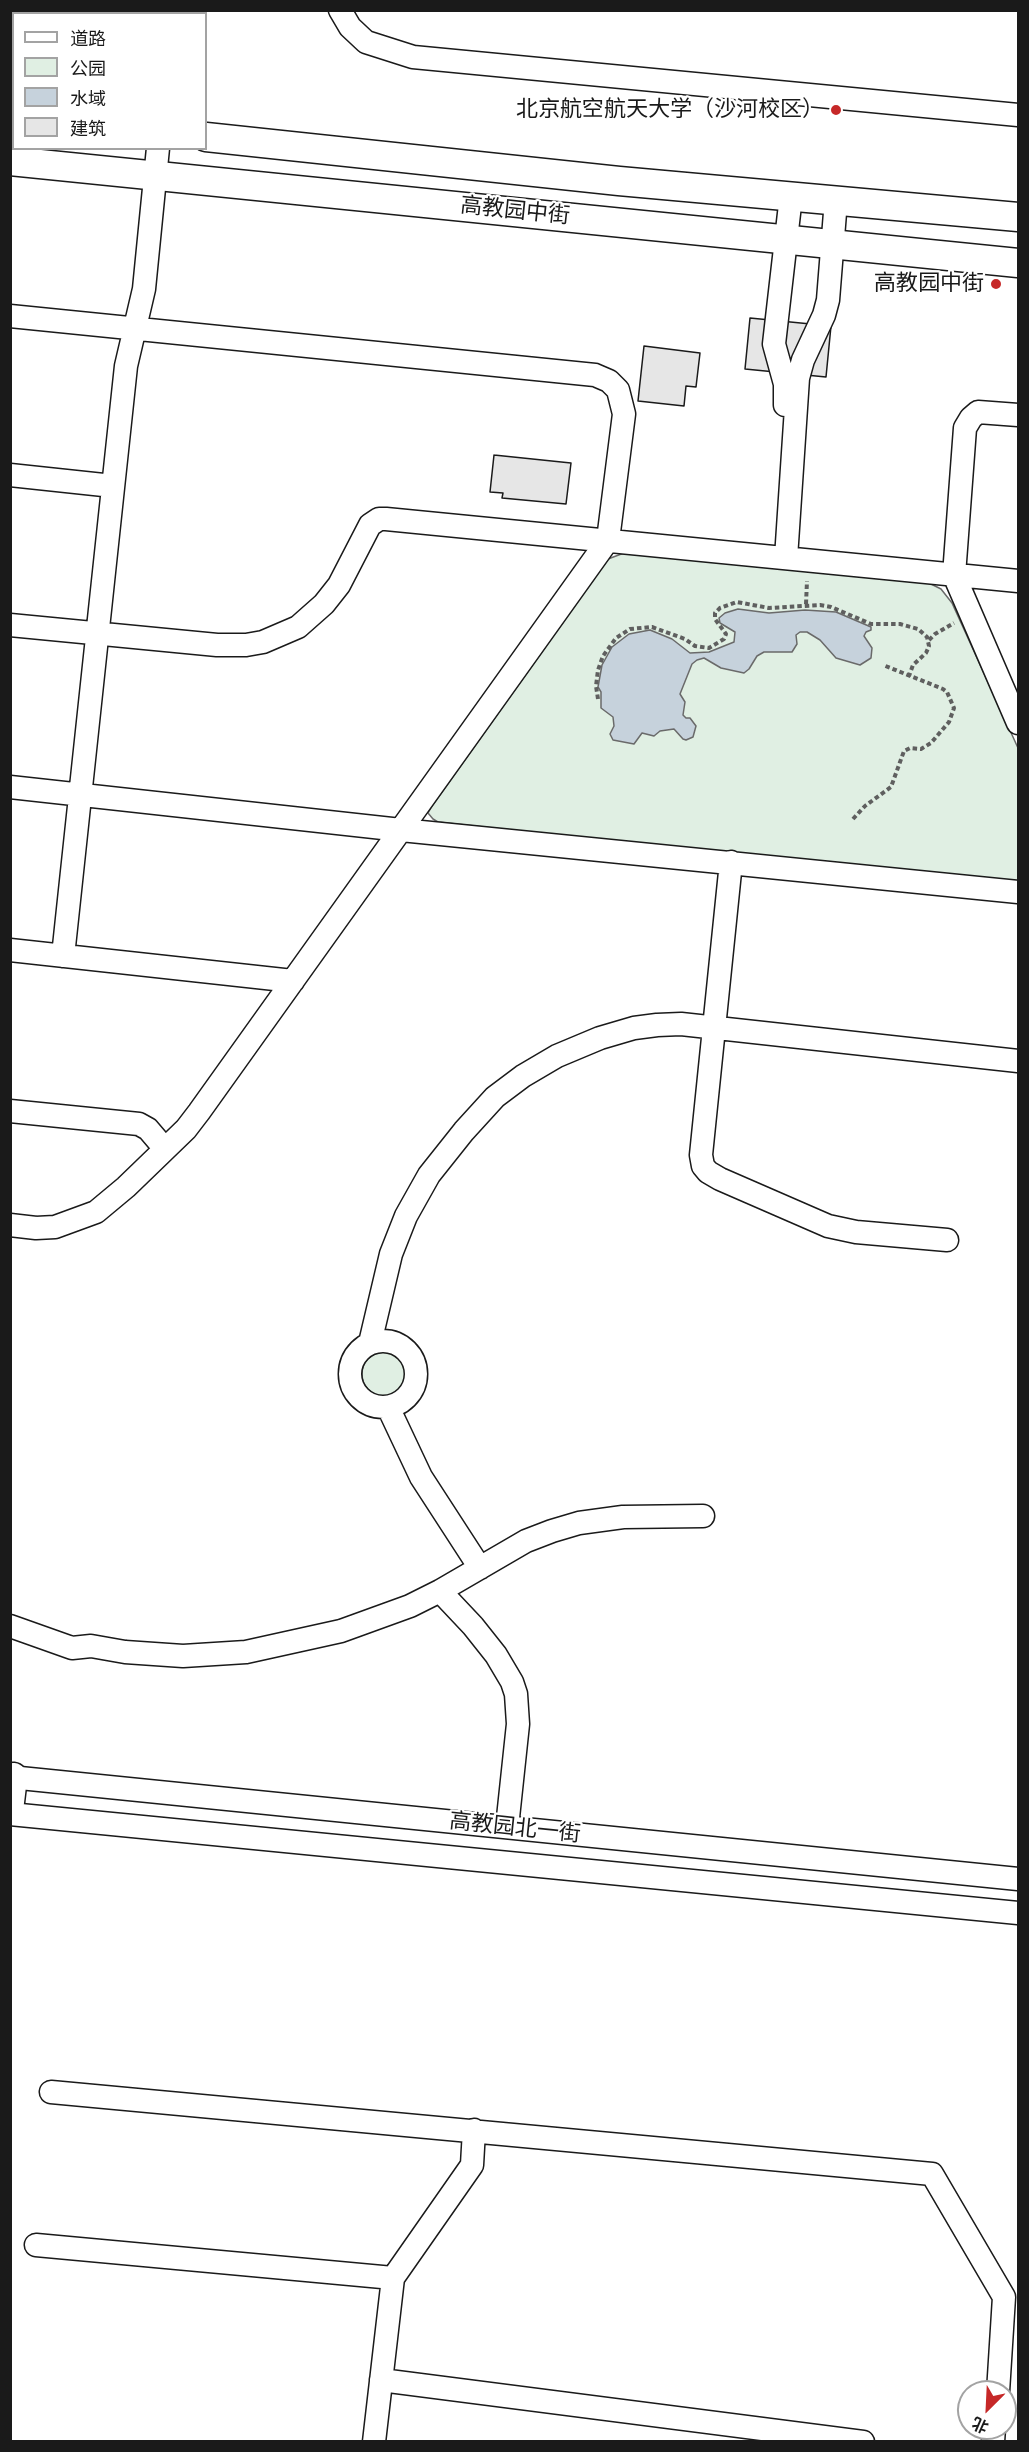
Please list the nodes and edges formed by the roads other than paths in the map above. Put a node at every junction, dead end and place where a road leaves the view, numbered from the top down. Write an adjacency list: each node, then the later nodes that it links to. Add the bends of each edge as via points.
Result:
1 (340, 10): 2 (street, via 366,42 413,57)
2 (1018, 115)
3 (207, 137): 6 (main road, 高教园中街)
4 (10, 161): 5 (main road, 高教园中街)
5 (157, 162): 9 (main road, 高教园中街); 13 (street, via 148,263)
6 (791, 196): 7 (main road, 高教园中街); 9 (street)
7 (836, 200): 8 (main road, 高教园中街); 10 (street)
8 (1018, 217)
9 (786, 239): 10 (main road, 高教园中街); 18 (street, via 774,344 786,394)
10 (833, 244): 11 (main road, 高教园中街); 18 (street, via 828,300 798,378)
11 (1018, 263)
12 (10, 316): 13 (street)
13 (136, 330): 16 (street, via 126,366); 17 (street, via 602,376 618,390 624,414)
14 (1018, 415): 19 (street, via 978,412 965,428)
15 (10, 475): 16 (street)
16 (113, 486): 22 (street)
17 (608, 540): 18 (street); 22 (street, via 379,519 366,531 330,598 298,627 263,642 231,646); 26 (street)
18 (780, 558): 19 (street)
19 (954, 575): 20 (street); 23 (street)
20 (1018, 581)
21 (10, 625): 22 (street)
22 (98, 634): 25 (street)
23 (1018, 723)
24 (10, 788): 25 (street)
25 (81, 794): 26 (street); 30 (street)
26 (401, 830): 27 (street); 31 (street)
27 (730, 862): 28 (street); 32 (street)
28 (1018, 892)
29 (10, 950): 30 (street)
30 (63, 956): 31 (street)
31 (293, 981): 35 (street, via 199,1112)
32 (714, 1026): 33 (street); 37 (street, via 701,1155 708,1172 836,1228); 38 (street, via 657,1024 600,1038 557,1056 495,1098 439,1162 406,1216 391,1254)
33 (1018, 1061)
34 (10, 1111): 35 (street, via 139,1124)
35 (165, 1149): 36 (street, via 96,1212 55,1227)
36 (10, 1225)
37 (947, 1240)
38 (370, 1343): 39 (street, via 354,1358 350,1380 362,1399); 39 (street, via 393,1342 403,1347 415,1363 417,1374 411,1393)
39 (388, 1407): 41 (street, via 421,1477)
40 (703, 1516): 41 (street, via 651,1515 579,1523 526,1541)
41 (480, 1568): 42 (street)
42 (440, 1591): 43 (street, via 341,1631 271,1648 224,1654 183,1656 91,1646 72,1648); 46 (street, via 496,1655 516,1694 519,1724)
43 (10, 1626)
44 (11, 1785): 46 (street, 高教园北一街)
45 (10, 1814): 48 (street, 高教园北一街)
46 (507, 1827): 47 (street, 高教园北一街)
47 (1018, 1879)
48 (1018, 1913)
49 (51, 2092): 50 (street)
50 (474, 2130): 52 (street, via 472,2165); 54 (street, via 932,2174 1004,2297)
51 (36, 2245): 52 (street)
52 (393, 2278): 53 (street)
53 (381, 2380): 55 (street); 56 (street)
54 (1000, 2380)
55 (374, 2442)
56 (863, 2442)

